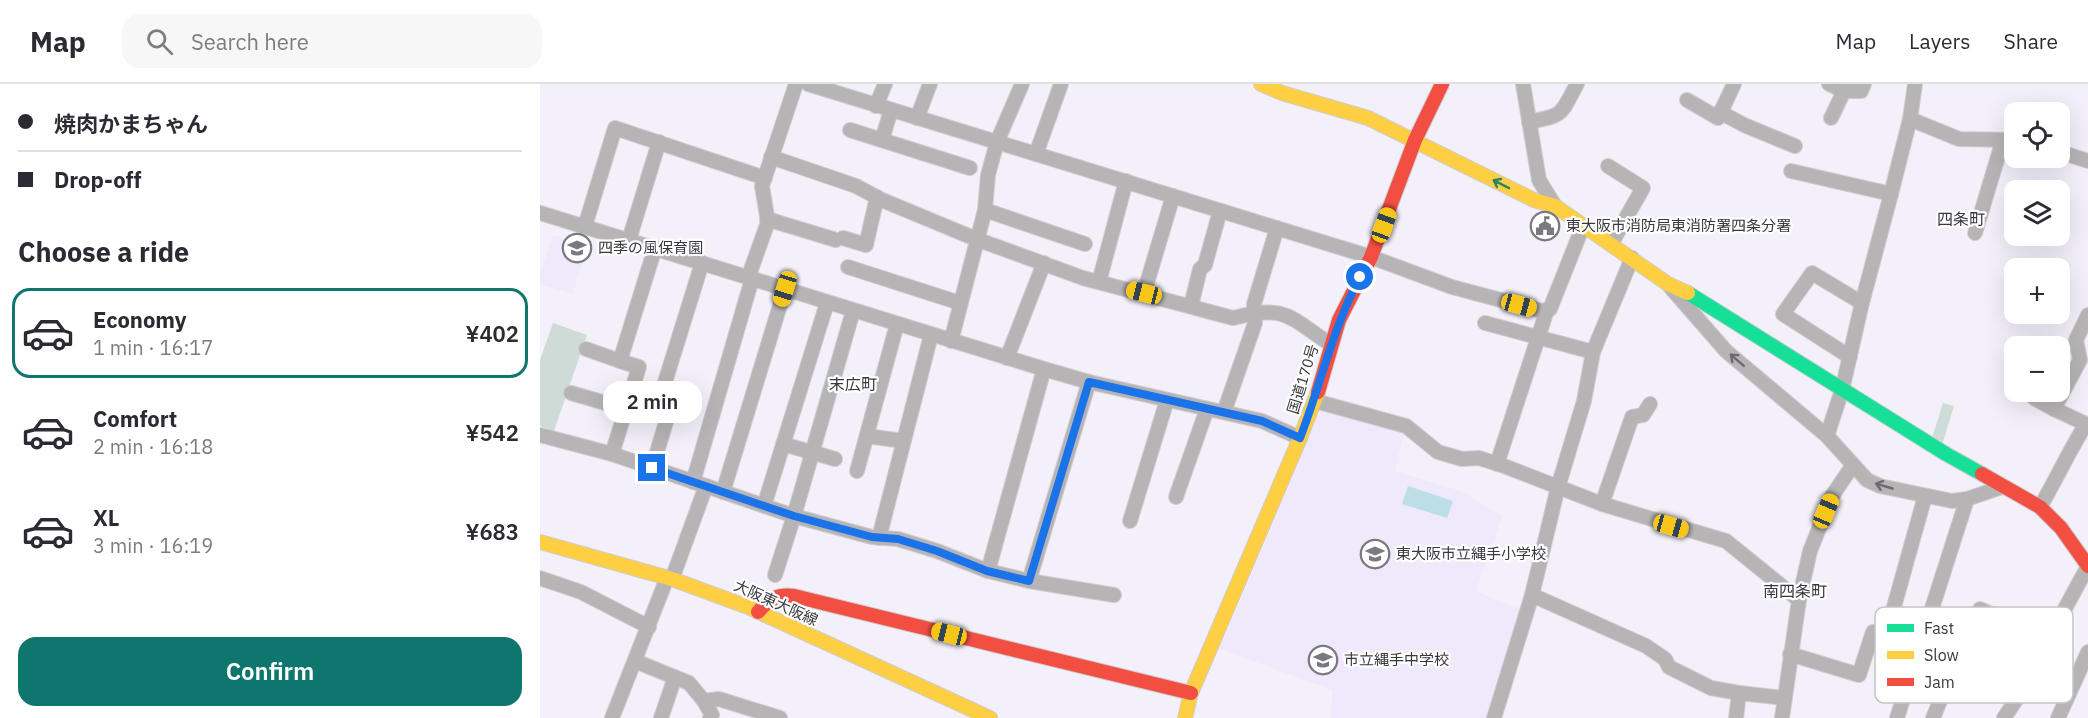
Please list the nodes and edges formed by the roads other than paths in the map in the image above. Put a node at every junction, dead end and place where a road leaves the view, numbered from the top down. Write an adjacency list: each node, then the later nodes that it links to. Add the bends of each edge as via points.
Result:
1 (796, 84): 34 (street)
2 (808, 84): 17 (street)
3 (885, 84): 17 (street)
4 (930, 84): 20 (street)
5 (1022, 84): 29 (street)
6 (1061, 84): 31 (street)
7 (1261, 84): 26 (main road, via 1368,118)
8 (1442, 84): 26 (main road, 国道170号)
9 (1523, 84): 23 (street)
10 (1577, 84): 23 (street, via 1563,111 1555,117)
11 (1734, 84): 19 (street)
12 (1829, 84): 15 (street)
13 (1864, 84): 15 (street, via 1861,91)
14 (1914, 84): 22 (street)
15 (1844, 91): 21 (street)
16 (1687, 100): 19 (street, via 1718,118)
17 (876, 106): 18 (street)
18 (891, 110): 20 (street); 25 (street)
19 (1720, 112): 30 (street)
20 (917, 118): 29 (street)
21 (1831, 118)
22 (1910, 118): 27 (street, via 1959,139); 41 (street)
23 (1529, 122): 44 (street, via 1539,180)
24 (850, 130): 25 (street)
25 (882, 140): 37 (street)
26 (1415, 140): 44 (main road, one-way to 26, via 1534,200); 58 (main road, 国道170号)
27 (2004, 140)
28 (659, 142): 39 (street); 49 (street, via 615,128); 54 (street)
29 (997, 142): 31 (street); 45 (street)
30 (1795, 146)
31 (1036, 154): 40 (street)
32 (2004, 154): 52 (street)
33 (2070, 154): 35 (street)
34 (771, 157): 39 (street); 43 (street)
35 (2087, 158)
36 (1608, 166): 56 (street, via 1643,188)
37 (970, 168)
38 (1791, 171): 41 (street)
39 (765, 178): 48 (street, via 762,186)
40 (1126, 181): 42 (street); 64 (street)
41 (1891, 194): 70 (street)
42 (1173, 196): 46 (street); 67 (street)
43 (877, 197): 48 (street, via 866,245); 53 (street)
44 (1555, 206): 50 (main road)
45 (985, 210): 53 (street); 55 (street)
46 (1220, 211): 51 (street); 71 (street)
47 (541, 216): 49 (street)
48 (767, 219): 63 (street)
49 (585, 226): 54 (street)
50 (1583, 226): 56 (main road); 72 (street)
51 (1277, 228): 58 (street); 74 (street)
52 (1975, 233)
53 (976, 239): 61 (street); 69 (street)
54 (629, 240): 57 (street)
55 (1085, 244)
56 (1611, 244): 59 (main road)
57 (655, 248): 60 (street); 86 (street)
58 (1371, 257): 72 (street, via 1452,287); 81 (main road, 国道170号)
59 (1632, 258): 65 (main road); 83 (street)
60 (702, 263): 63 (street); 92 (street)
61 (1044, 263): 64 (street); 85 (street)
62 (848, 267): 69 (street)
63 (750, 279): 66 (street); 115 (street)
64 (1099, 282): 67 (street)
65 (1668, 284): 90 (main road, via 1694,296); 104 (street, one-way to 65, via 1726,351)
66 (785, 289): 68 (street); 118 (street)
67 (1144, 293): 71 (street)
68 (827, 303): 73 (street); 107 (street)
69 (960, 303): 80 (street)
70 (1862, 303): 84 (street); 84 (street, via 1812,273 1783,314)
71 (1191, 306): 74 (street, via 1233,318)
72 (1547, 310): 79 (street)
73 (853, 311): 77 (street); 108 (street)
74 (1254, 312): 81 (street, via 1280,312 1293,317); 100 (street, via 1255,323)
75 (2088, 315): 99 (street, via 2076,340 2080,360)
76 (1485, 323): 79 (street)
77 (897, 324): 78 (street); 103 (street)
78 (931, 335): 80 (street); 106 (street)
79 (1539, 338): 83 (street); 111 (street)
80 (951, 341): 85 (street)
81 (1330, 344): 94 (main road, 国道170号)
82 (586, 349): 86 (street)
83 (1593, 352): 116 (street, via 1584,401)
84 (1850, 357): 90 (street)
85 (1007, 358): 87 (street)
86 (620, 361): 89 (street, via 639,367)
87 (1044, 369): 88 (street); 130 (street)
88 (1089, 382): 93 (street); 134 (street)
89 (633, 387): 92 (street); 97 (street)
90 (1842, 390): 104 (street); 117 (main road)
91 (571, 393): 97 (street)
92 (661, 395): 113 (street, via 671,406)
93 (1167, 400): 98 (street); 126 (street)
94 (1315, 401): 105 (main road, 国道170号); 111 (street, via 1406,426 1438,452)
95 (2041, 402): 99 (street)
96 (1650, 404): 122 (street, via 1643,416 1632,417)
97 (626, 409): 109 (street)
98 (1207, 409): 100 (street); 120 (street)
99 (2054, 409): 101 (street)
100 (1224, 412): 105 (street, via 1262,421)
101 (2087, 425): 124 (street)
102 (540, 435): 109 (street)
103 (867, 436): 106 (street); 114 (street)
104 (1827, 436): 112 (street)
105 (1300, 438): 149 (main road, 国道170号)
106 (903, 441): 127 (street)
107 (783, 444): 108 (street); 123 (street)
108 (812, 453): 110 (street); 125 (street)
109 (612, 454): 113 (street)
110 (835, 459)
111 (1497, 464): 116 (street)
112 (1853, 465): 119 (street, one-way to 112, via 1880,486 1867,480); 137 (street, via 1832,496 1810,551)
113 (652, 468): 115 (street)
114 (857, 471)
115 (699, 484): 118 (street); 133 (street)
116 (1558, 487): 122 (street); 136 (street)
117 (2002, 487): 121 (street); 124 (main road)
118 (723, 492): 123 (street)
119 (1925, 496): 121 (street, via 1952,501); 138 (street)
120 (1176, 497)
121 (1967, 499): 139 (street)
122 (1602, 504): 137 (street, via 1726,541)
123 (764, 506): 125 (street)
124 (2040, 507): 129 (main road, via 2061,528)
125 (794, 516): 127 (street); 131 (street)
126 (1130, 521)
127 (879, 537): 130 (street, via 937,551)
128 (540, 542): 133 (main road, 大阪東大阪線)
129 (2088, 566): 140 (street)
130 (987, 571): 134 (street)
131 (775, 575)
132 (540, 578): 142 (street, via 581,592)
133 (670, 578): 141 (main road, 大阪東大阪線); 142 (street)
134 (1029, 581): 135 (street)
135 (1114, 595)
136 (1532, 595): 150 (street, via 1646,646 1665,659 1669,667 1711,688); 163 (street)
137 (1799, 600): 145 (street)
138 (1894, 607)
139 (1932, 607)
140 (2066, 607)
141 (758, 612): 149 (main road, via 769,598 794,596); 161 (main road, 大阪東大阪線)
142 (649, 627): 146 (street)
143 (1873, 632): 145 (street, via 1859,675)
144 (2088, 652): 148 (street)
145 (1790, 654): 151 (street)
146 (635, 661): 147 (street); 157 (street)
147 (675, 677): 152 (street, via 689,683); 158 (street)
148 (2073, 685)
149 (1191, 693): 162 (main road, 国道170号)
150 (1739, 693): 151 (street); 164 (street)
151 (1785, 698): 165 (street)
152 (704, 701): 159 (street); 160 (street, via 719,699)
153 (1902, 703): 166 (street)
154 (1939, 703): 167 (street)
155 (2014, 703): 168 (street)
156 (2065, 703): 169 (street)
157 (612, 718)
158 (660, 718)
159 (710, 718)
160 (780, 718)
161 (990, 718)
162 (1185, 718)
163 (1494, 718)
164 (1736, 718)
165 (1782, 718)
166 (1897, 718)
167 (1933, 718)
168 (2004, 718)
169 (2058, 718)

